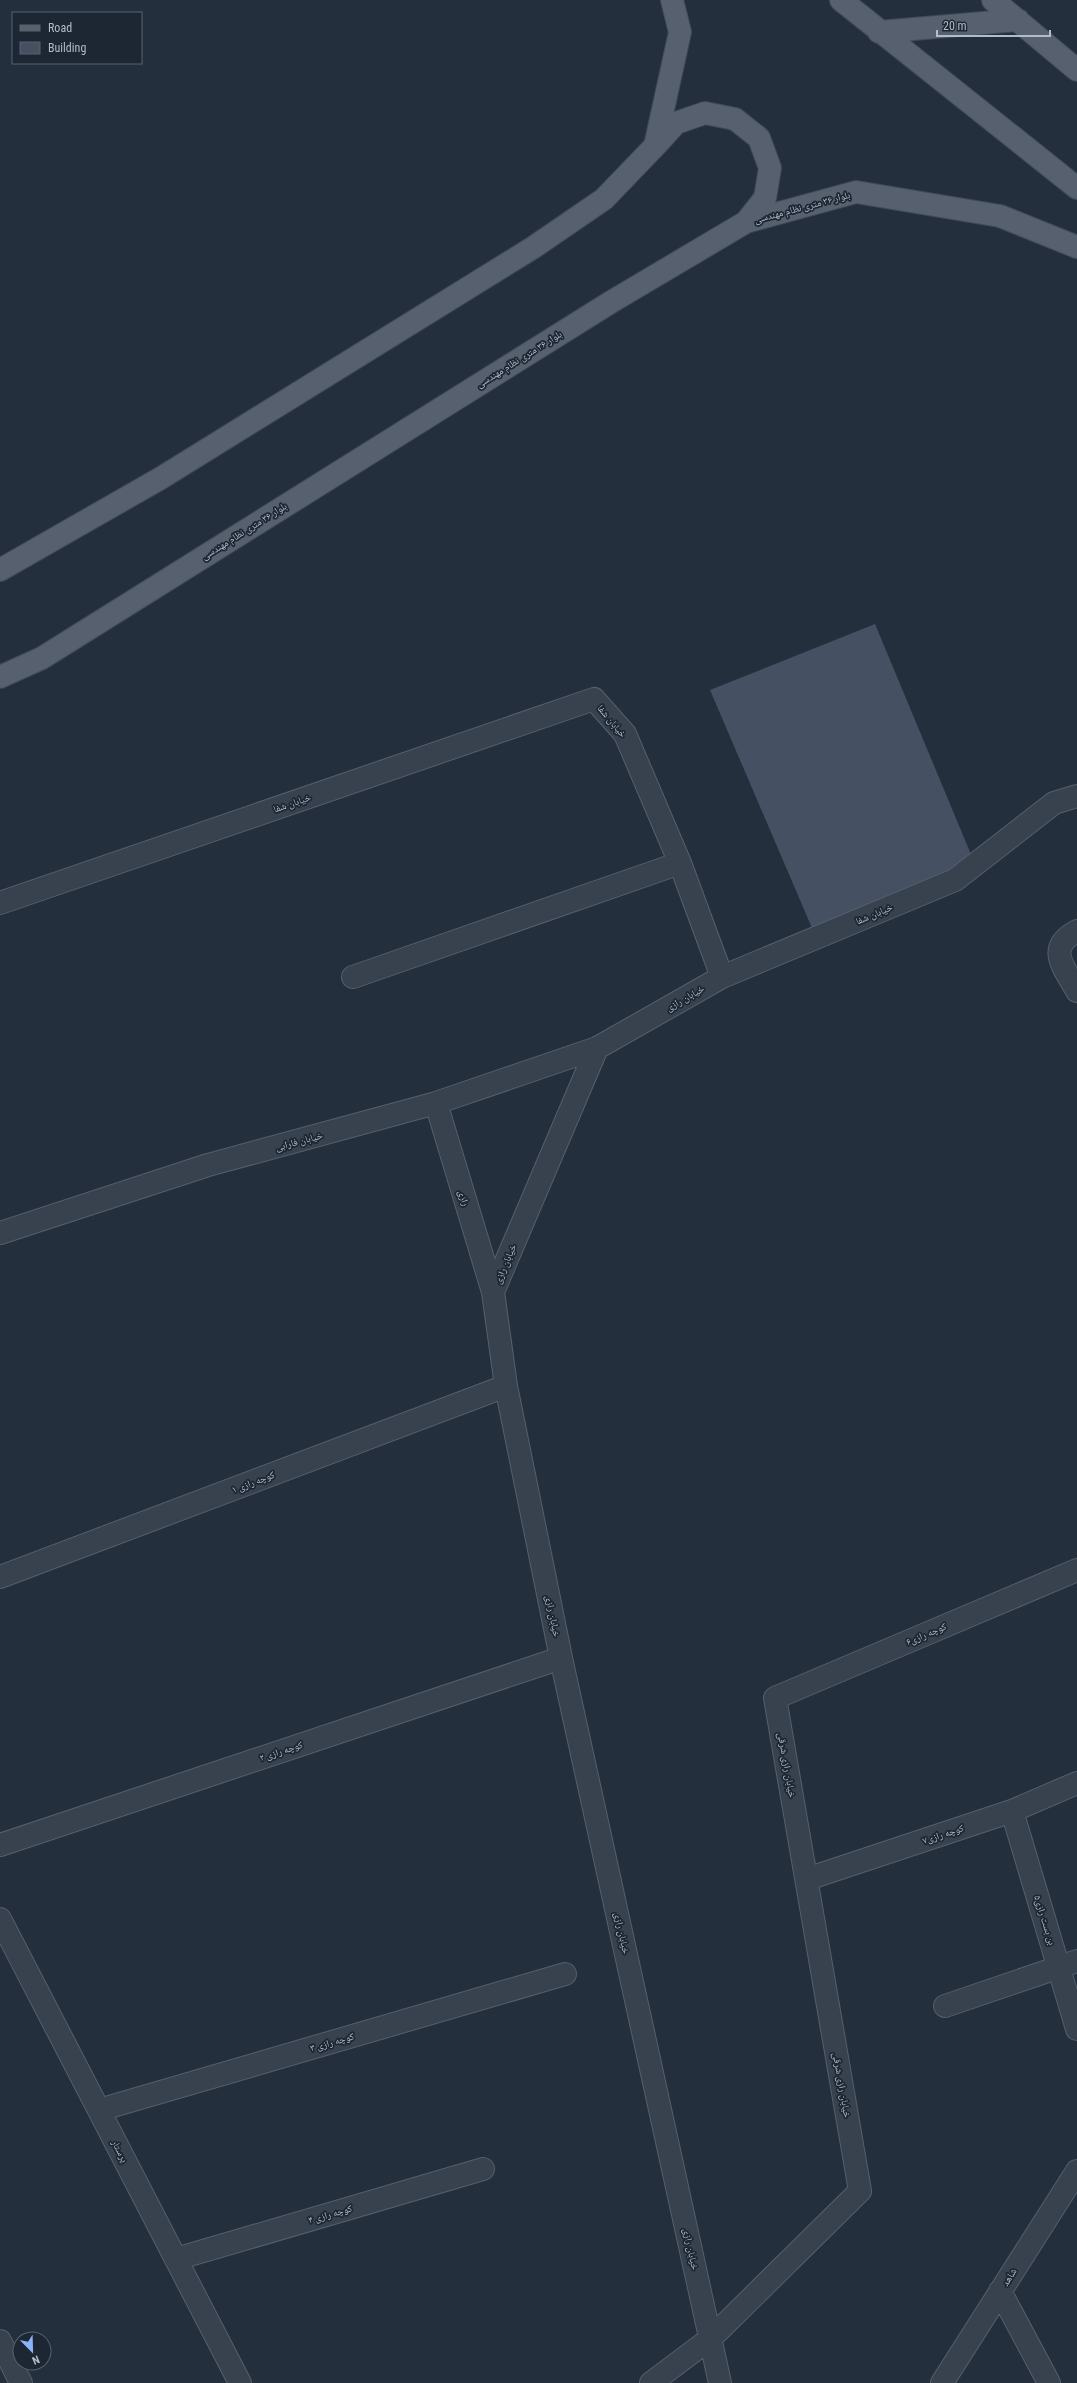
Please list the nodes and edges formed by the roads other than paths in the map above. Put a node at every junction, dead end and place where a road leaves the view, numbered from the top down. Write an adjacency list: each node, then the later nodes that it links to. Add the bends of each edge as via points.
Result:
1 (672, 0): 7 (main road, via 680,32)
2 (841, 0): 5 (main road)
3 (993, 0): 4 (main road)
4 (1018, 20): 5 (main road); 6 (main road)
5 (879, 32): 8 (main road)
6 (1077, 70)
7 (655, 146): 9 (main road, via 676,123 705,113 736,119 759,138 770,168 765,198); 11 (main road, via 604,199 534,247 162,478)
8 (1077, 188)
9 (746, 222): 10 (main road, بلوار ۳۶ متری نظام مهندسی, via 856,192 1000,216); 12 (main road, بلوار ۳۶ متری نظام مهندسی, via 604,306 42,658)
10 (1077, 247)
11 (0, 570)
12 (0, 677)
13 (1077, 796): 18 (street, خیابان شفا, via 1054,803 955,880)
14 (680, 863): 15 (street, خیابان شفا, via 625,734 594,699); 17 (street); 18 (street, خیابان شفا)
15 (0, 903)
16 (1077, 931): 19 (street, via 1066,937 1058,948 1059,959)
17 (353, 977)
18 (722, 977): 20 (street, خیابان رازی)
19 (1077, 990)
20 (597, 1048): 21 (street, خیابان فارابی); 23 (street, خیابان رازی)
21 (436, 1103): 22 (street, خیابان فارابی, via 208,1165); 23 (street, رازی)
22 (0, 1233)
23 (493, 1292): 24 (street, خیابان رازی)
24 (506, 1386): 26 (street, کوچه رازی ۱); 27 (street, خیابان رازی)
25 (1077, 1570): 28 (street, کوچه رازی۶)
26 (0, 1577)
27 (561, 1658): 31 (street, کوچه رازی ۲); 43 (street, خیابان رازی)
28 (775, 1698): 32 (street, خیابان رازی شرقی)
29 (1077, 1782): 30 (street, کوچه رازی۷)
30 (1012, 1811): 32 (street, کوچه رازی۷); 34 (street, بن بست رازی۵)
31 (0, 1845)
32 (806, 1879): 43 (street, خیابان رازی شرقی, via 860,2191)
33 (0, 1919): 38 (street, پرستار)
34 (1068, 1965): 36 (street); 37 (street, بن بست رازی۵)
35 (565, 1974): 38 (street, کوچه رازی ۳)
36 (945, 2006)
37 (1077, 2029)
38 (99, 2110): 41 (street, پرستار)
39 (483, 2169): 41 (street, کوچه رازی ۴)
40 (1077, 2170): 42 (street, شاهد)
41 (176, 2259): 46 (street, پرستار)
42 (1000, 2291): 49 (street, شاهد); 50 (street)
43 (711, 2338): 47 (street, خیابان رازی شرقی); 48 (street, خیابان رازی)
44 (0, 2341): 45 (street)
45 (21, 2383)
46 (240, 2383)
47 (651, 2383)
48 (720, 2383)
49 (942, 2383)
50 (1050, 2383)

